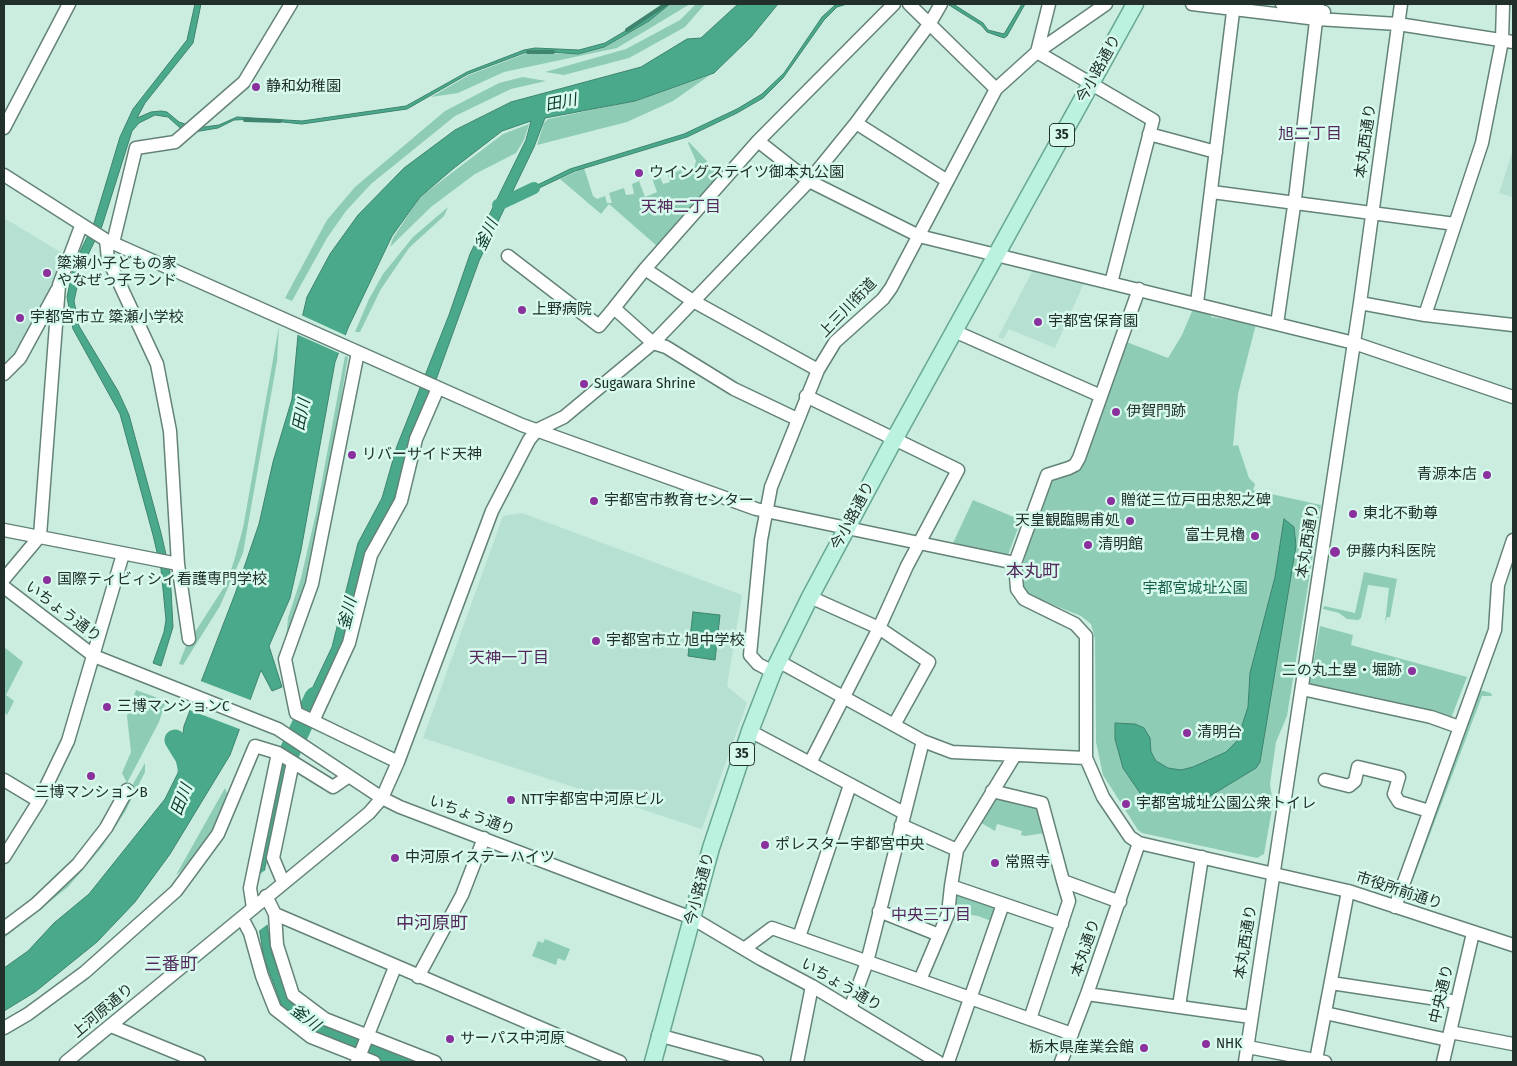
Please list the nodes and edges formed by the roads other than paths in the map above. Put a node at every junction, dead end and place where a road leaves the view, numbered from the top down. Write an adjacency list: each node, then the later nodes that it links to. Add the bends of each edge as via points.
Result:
1 (69, 4): 22 (street)
2 (290, 4): 35 (street, via 244,82 175,142 136,148)
3 (894, 4): 24 (street)
4 (909, 4): 15 (street)
5 (941, 4): 15 (street)
6 (1049, 4): 18 (street)
7 (1106, 4): 18 (street, 上三川街道)
8 (1135, 4): 19 (main road, 今小路通り / 35)
9 (1192, 4): 13 (street)
10 (1282, 4): 14 (street)
11 (1401, 4): 16 (street, 本丸西通り)
12 (1503, 4): 17 (street)
13 (1234, 6): 14 (street); 25 (street)
14 (1318, 11): 16 (street); 30 (street)
15 (930, 24): 20 (street); 21 (street)
16 (1398, 24): 17 (street); 31 (street, 本丸西通り)
17 (1508, 42): 32 (street, via 1482,143)
18 (1037, 52): 19 (street); 20 (street, 上三川街道)
19 (1091, 82): 23 (street, via 1153,120); 37 (main road, 今小路通り / 35)
20 (996, 89): 27 (street, 上三川街道)
21 (856, 123): 27 (street); 28 (street)
22 (4, 128)
23 (1149, 134): 25 (street); 39 (street)
24 (758, 141): 28 (street); 38 (street)
25 (1216, 152): 29 (street)
26 (4, 175): 33 (street)
27 (946, 180): 34 (street, 上三川街道)
28 (809, 181): 34 (street); 42 (street)
29 (1212, 192): 30 (street); 44 (street)
30 (1295, 203): 31 (street); 47 (street)
31 (1373, 212): 32 (street); 43 (street, 本丸西通り)
32 (1455, 224): 46 (street)
33 (81, 226): 35 (street); 40 (street)
34 (919, 236): 37 (street); 53 (street, 上三川街道, via 884,299 838,338)
35 (109, 242): 52 (street); 71 (street, via 108,259 157,364 170,431)
36 (508, 256): 45 (street, via 599,326)
37 (995, 256): 39 (street); 49 (main road, 今小路通り / 35)
38 (645, 268): 42 (street); 45 (street)
39 (1111, 283): 41 (street)
40 (59, 285): 54 (street, via 20,358); 65 (street)
41 (1139, 289): 44 (street); 57 (street)
42 (693, 301): 50 (street); 53 (street)
43 (1360, 303): 46 (street); 51 (street, 本丸西通り)
44 (1196, 304): 47 (street)
45 (614, 308): 50 (street)
46 (1425, 315): 48 (street)
47 (1277, 324): 51 (street)
48 (1513, 325)
49 (954, 331): 57 (street); 61 (main road, 今小路通り / 35)
50 (653, 343): 59 (street, via 666,347 734,389); 60 (street, via 564,417)
51 (1354, 343): 58 (street); 79 (street, 本丸西通り)
52 (355, 351): 55 (street); 81 (street, via 312,584 285,659 296,713)
53 (818, 370): 56 (street, 上三川街道)
54 (4, 374)
55 (437, 387): 60 (street); 81 (street, via 416,439 401,502 371,555 349,643)
56 (806, 396): 59 (street, 上三川街道); 61 (street)
57 (1101, 396): 70 (street, via 1075,464 1052,472 1042,483)
58 (1513, 397)
59 (798, 418): 62 (street, 上三川街道, via 776,471)
60 (537, 430): 62 (street); 90 (street, via 492,511)
61 (896, 438): 63 (main road, 今小路通り / 35); 67 (street, via 958,470)
62 (765, 511): 63 (street); 78 (street, 上三川街道, via 750,655 758,664)
63 (847, 528): 67 (street); 74 (main road, 今小路通り / 35)
64 (4, 530): 65 (street)
65 (40, 536): 68 (street); 72 (street)
66 (1513, 540): 69 (street)
67 (920, 542): 70 (street); 75 (street)
68 (123, 554): 71 (street); 77 (street)
69 (1510, 556): 83 (street, via 1498,585 1495,630)
70 (1015, 563): 88 (street, via 1017,589 1024,599 1075,624 1086,636)
71 (178, 564): 76 (street)
72 (4, 579)
73 (4, 587): 77 (street, いちょう通り)
74 (810, 597): 75 (street); 78 (main road, 今小路通り / 35)
75 (879, 628): 80 (street); 82 (street, via 929,662)
76 (189, 639)
77 (94, 656): 92 (street, いちょう通り, via 258,720 301,742); 99 (street, via 68,741)
78 (775, 666): 80 (street); 84 (main road, 今小路通り / 35)
79 (1302, 689): 83 (street, via 1431,717); 107 (street, 本丸西通り)
80 (844, 698): 82 (street); 91 (street)
81 (313, 721): 90 (street)
82 (894, 725): 85 (street)
83 (1459, 727): 100 (street)
84 (750, 731): 91 (street); 120 (main road, 今小路通り / 35, via 711,848)
85 (923, 741): 87 (street, via 952,752); 101 (street)
86 (278, 753): 89 (street); 116 (street, via 250,888); 143 (street, via 255,746 218,834 176,891 85,972)
87 (1014, 756): 88 (street); 97 (street)
88 (1086, 758): 103 (street, via 1103,797 1130,837)
89 (293, 762): 92 (street, via 334,787); 109 (street, via 273,858)
90 (398, 762): 98 (street)
91 (810, 763): 95 (street)
92 (349, 776): 98 (street, いちょう通り)
93 (4, 780): 99 (street)
94 (1325, 780): 100 (street, via 1348,786 1355,781 1358,767 1399,777 1394,794 1399,802)
95 (850, 785): 101 (street); 125 (street)
96 (127, 790): 122 (street, via 106,828 78,864 36,904)
97 (992, 791): 104 (street); 108 (street, via 1042,803)
98 (382, 798): 102 (street, いちょう通り); 109 (street, via 369,813)
99 (39, 801): 105 (street)
100 (1429, 811): 115 (street)
101 (902, 819): 104 (street); 117 (street)
102 (484, 838): 120 (street, いちょう通り); 130 (street, via 462,895)
103 (1139, 843): 106 (street, 市役所前通り); 113 (street, 本丸通り)
104 (957, 850): 110 (street)
105 (4, 857)
106 (1202, 857): 107 (street, 市役所前通り); 137 (street)
107 (1273, 872): 111 (street, 市役所前通り); 140 (street, 本丸西通り)
108 (1063, 881): 113 (street); 121 (street, via 1069,901)
109 (283, 882): 112 (street)
110 (951, 886): 114 (street); 124 (street, via 948,914)
111 (1348, 891): 115 (street, 市役所前通り); 132 (street)
112 (266, 896): 116 (street, 上河原通り); 118 (street)
113 (1120, 902): 134 (street, 本丸通り)
114 (1003, 904): 121 (street); 135 (street)
115 (1395, 906): 123 (street, 市役所前通り)
116 (253, 908): 119 (street, 上河原通り)
117 (880, 911): 124 (street); 128 (street)
118 (275, 914): 129 (street); 149 (street, via 277,945 293,995)
119 (242, 918): 142 (street, 上河原通り); 149 (street, via 275,1009 310,1037)
120 (692, 918): 127 (street, いちょう通り); 145 (main road, 今小路通り / 35)
121 (1062, 924): 141 (street)
122 (4, 928)
123 (1473, 933): 126 (street, 市役所前通り); 136 (street, 中央通り)
124 (939, 935): 131 (street)
125 (799, 937): 127 (street, via 772,928); 128 (street)
126 (1513, 945)
127 (744, 949): 133 (street, いちょう通り)
128 (867, 962): 131 (street); 138 (street)
129 (395, 967): 130 (street); 149 (street)
130 (418, 977): 155 (street)
131 (920, 980): 135 (street)
132 (1331, 983): 136 (street); 139 (street)
133 (812, 986): 138 (street, いちょう通り); 158 (street)
134 (1087, 994): 137 (street); 144 (street, 本丸通り)
135 (972, 999): 141 (street); 160 (street)
136 (1457, 1002): 146 (street, 中央通り)
137 (1179, 1006): 140 (street)
138 (850, 1009): 159 (street, いちょう通り)
139 (1325, 1013): 146 (street); 150 (street)
140 (1251, 1017): 148 (street, 本丸西通り)
141 (1030, 1019): 144 (street)
142 (111, 1026): 151 (street, 上河原通り); 152 (street)
143 (4, 1028)
144 (1072, 1034): 161 (street, 本丸通り)
145 (658, 1035): 156 (main road, 今小路通り / 35); 157 (street)
146 (1449, 1036): 147 (street); 163 (street, 中央通り)
147 (1513, 1044)
148 (1248, 1047): 150 (street); 162 (street, 本丸西通り)
149 (361, 1050): 153 (street); 154 (street)
150 (1320, 1061)
151 (66, 1062)
152 (199, 1062)
153 (374, 1062)
154 (435, 1062)
155 (620, 1062)
156 (653, 1062)
157 (757, 1062)
158 (797, 1062)
159 (938, 1062)
160 (948, 1062)
161 (1061, 1062)
162 (1245, 1062)
163 (1443, 1062)

